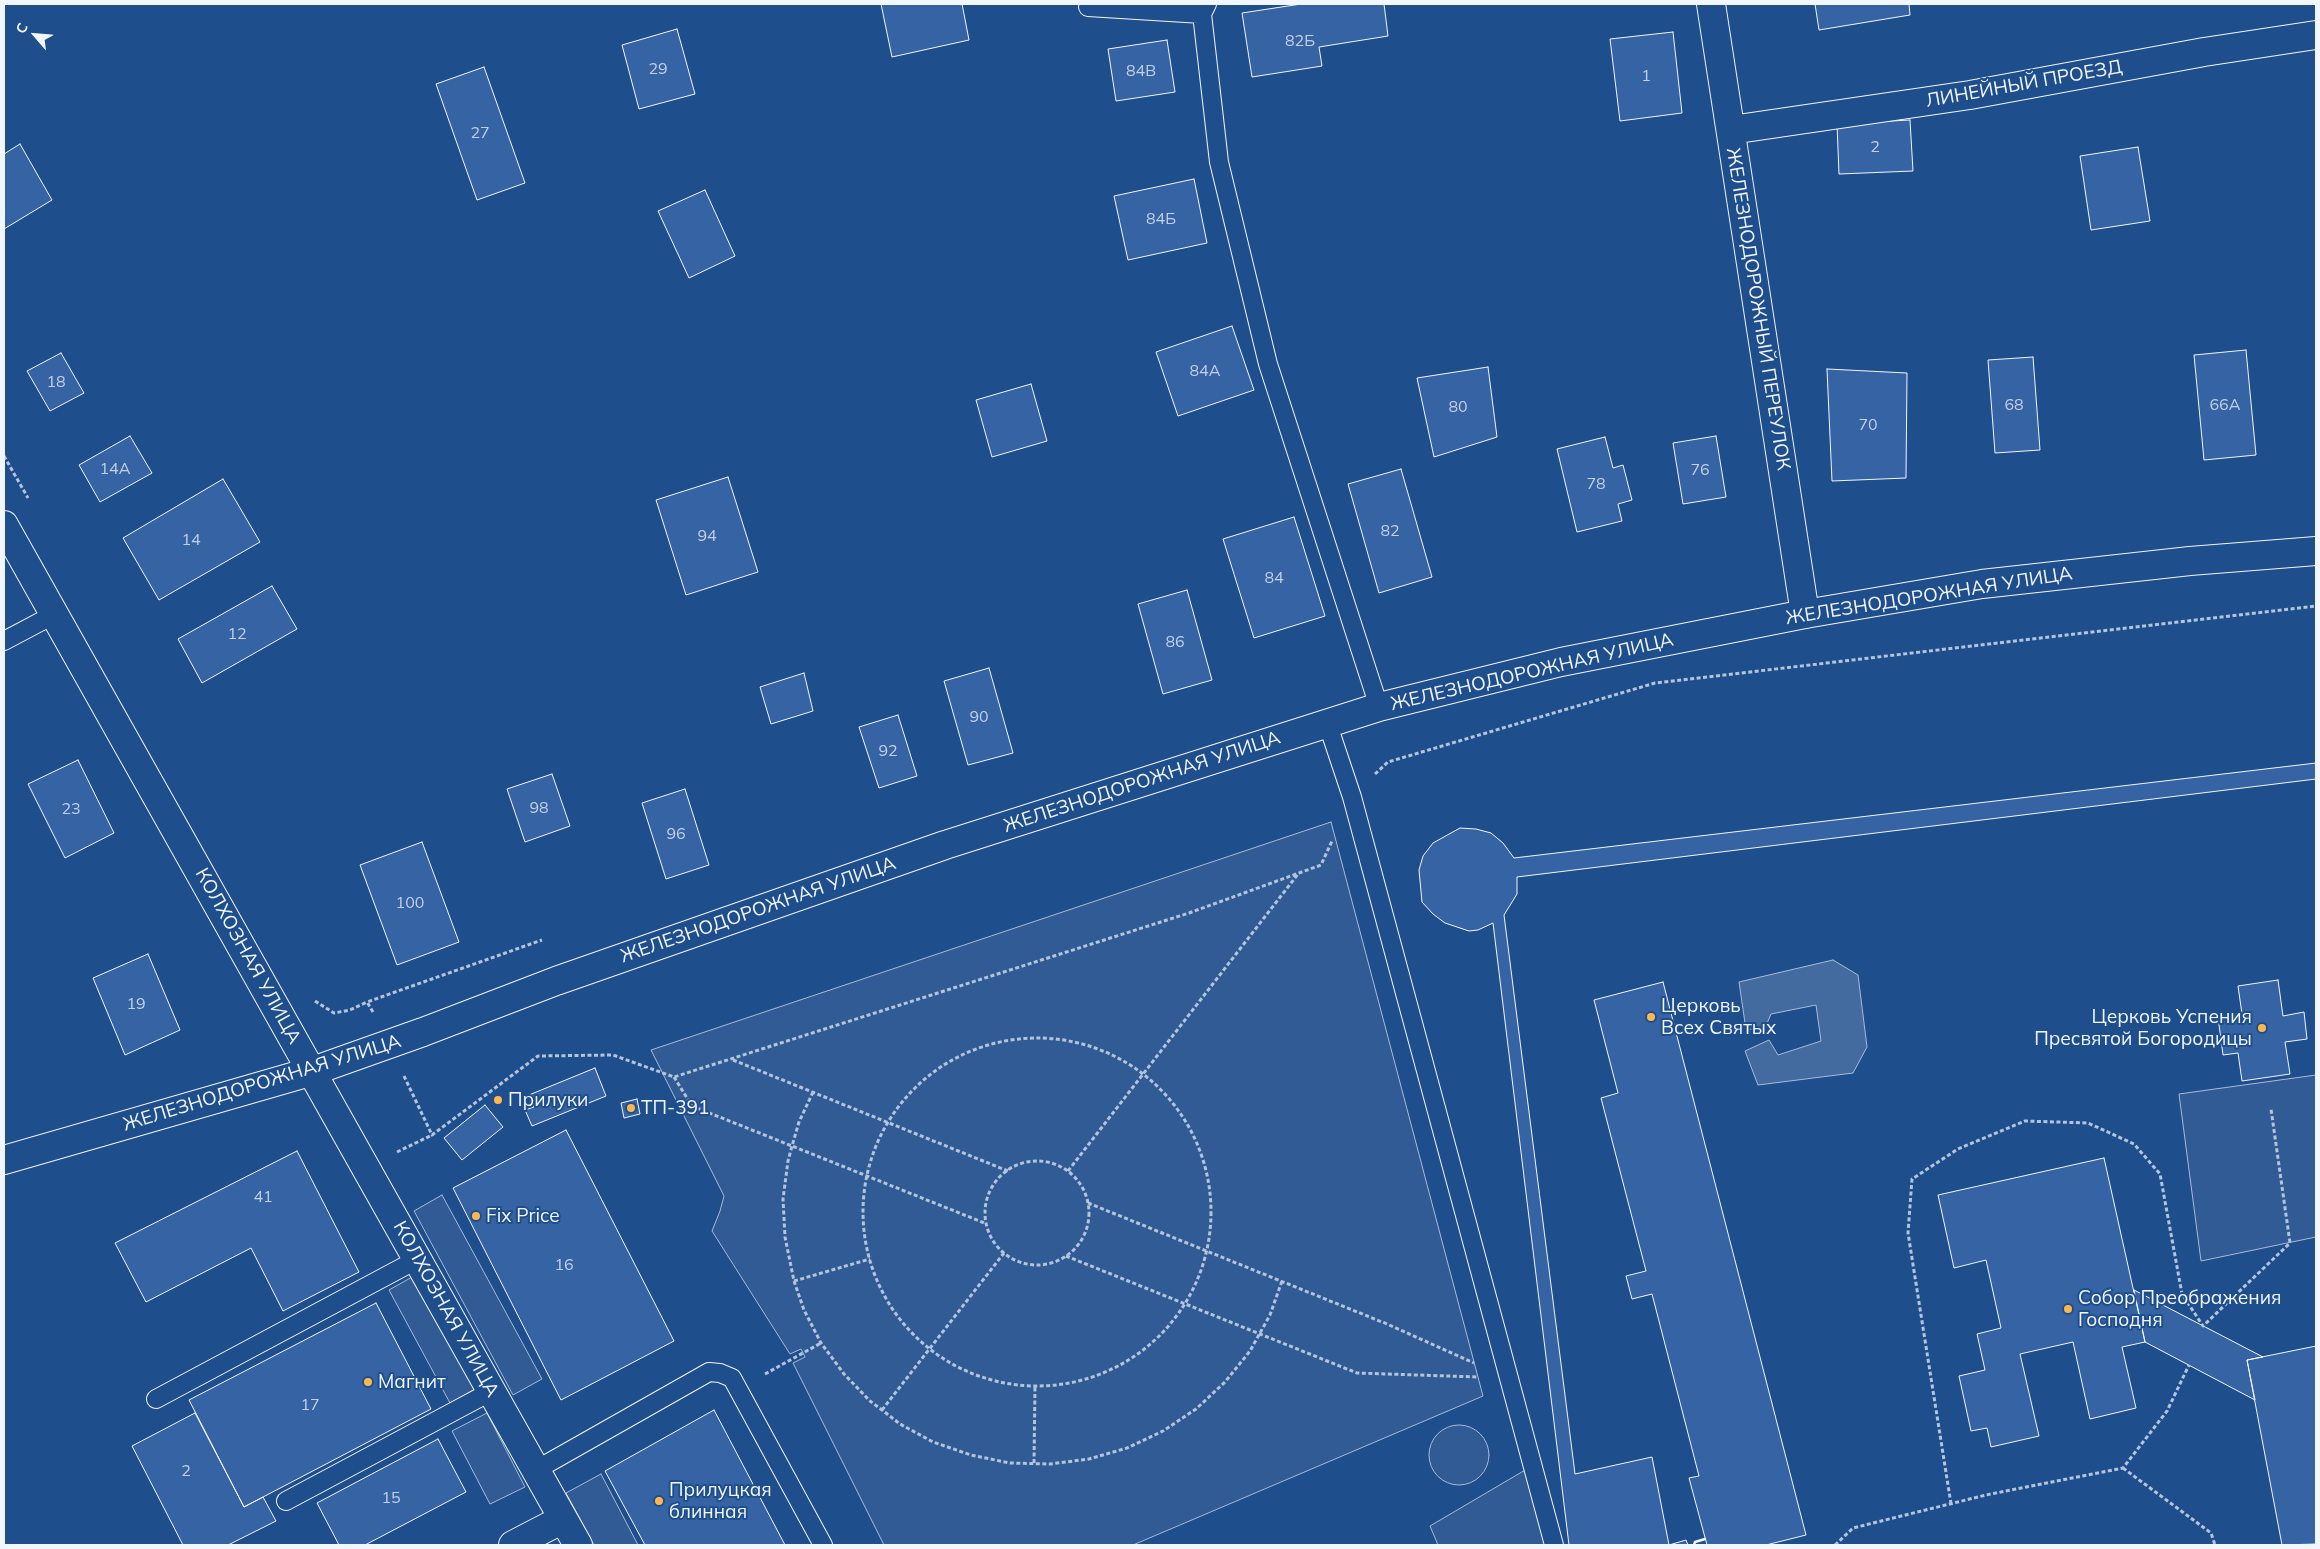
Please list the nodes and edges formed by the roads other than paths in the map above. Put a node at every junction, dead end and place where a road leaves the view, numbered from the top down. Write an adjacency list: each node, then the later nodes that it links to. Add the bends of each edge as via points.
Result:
1 (1712, 4): 5 (street, ЖЕЛЕЗНОДОРОЖНЫЙ ПЕРЕУЛОК)
2 (1088, 7): 3 (lane)
3 (1205, 9): 11 (lane, via 1219,162 1268,364)
4 (2316, 35): 5 (street, ЛИНЕЙНЫЙ ПРОЕЗД, via 1970,95)
5 (1731, 130): 9 (street, ЖЕЛЕЗНОДОРОЖНЫЙ ПЕРЕУЛОК)
6 (4, 525): 8 (street, КОЛХОЗНАЯ УЛИЦА)
7 (2316, 551): 9 (street, ЖЕЛЕЗНОДОРОЖНАЯ УЛИЦА, via 1982,584)
8 (55, 614): 10 (lane); 13 (street, КОЛХОЗНАЯ УЛИЦА)
9 (1805, 614): 11 (street, ЖЕЛЕЗНОДОРОЖНАЯ УЛИЦА, via 1561,662)
10 (4, 641)
11 (1379, 707): 12 (street, ЖЕЛЕЗНОДОРОЖНАЯ УЛИЦА)
12 (1327, 722): 13 (street, ЖЕЛЕЗНОДОРОЖНАЯ УЛИЦА, via 945,845 556,981); 24 (lane, via 1352,797)
13 (313, 1071): 14 (street, ЖЕЛЕЗНОДОРОЖНАЯ УЛИЦА); 15 (street, КОЛХОЗНАЯ УЛИЦА)
14 (4, 1160)
15 (418, 1259): 16 (street, КОЛХОЗНАЯ УЛИЦА); 17 (lane)
16 (492, 1392): 18 (street, КОЛХОЗНАЯ УЛИЦА); 19 (lane)
17 (156, 1399)
18 (536, 1470): 20 (street, КОЛХОЗНАЯ УЛИЦА); 23 (lane, via 709,1372 720,1373 732,1378)
19 (286, 1501)
20 (563, 1519): 21 (street); 22 (street, КОЛХОЗНАЯ УЛИЦА)
21 (513, 1545)
22 (578, 1545)
23 (823, 1545)
24 (1554, 1545)

